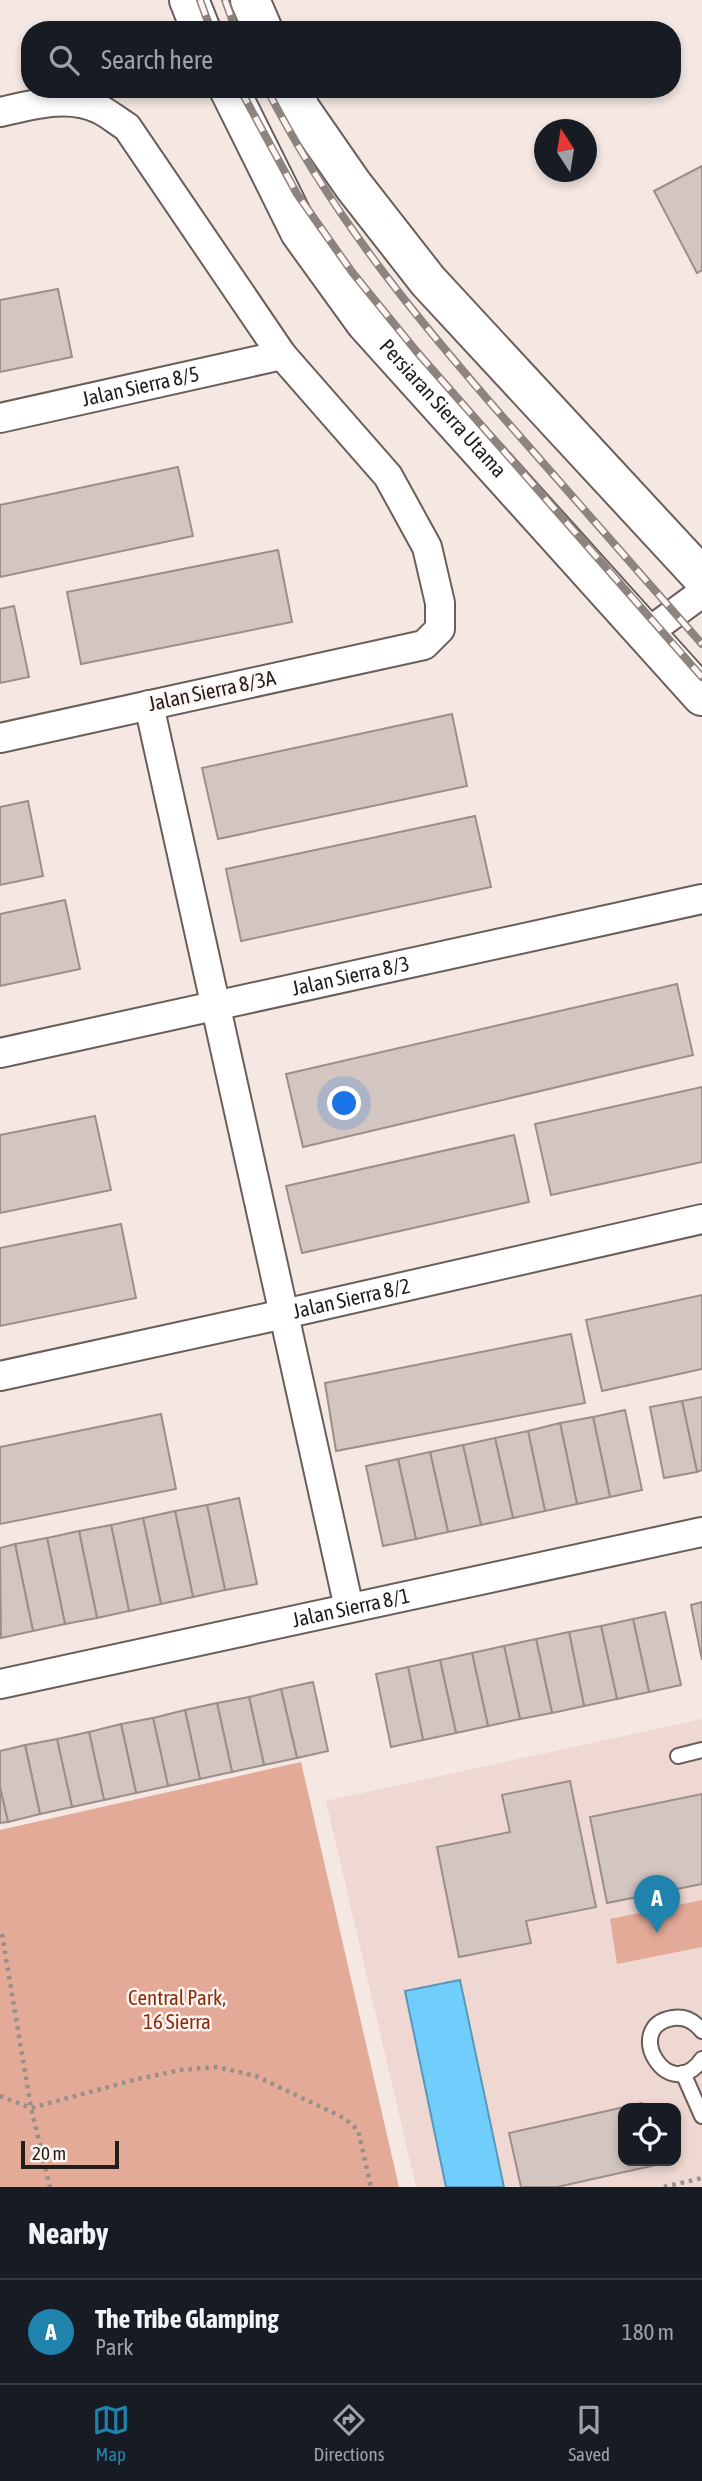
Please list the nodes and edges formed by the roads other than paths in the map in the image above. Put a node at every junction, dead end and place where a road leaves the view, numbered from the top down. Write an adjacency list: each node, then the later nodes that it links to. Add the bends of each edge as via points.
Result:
1 (189, 0): 3 (main road)
2 (250, 0): 4 (main road)
3 (197, 21)
4 (259, 21)
5 (233, 98): 12 (main road, Persiaran Sierra Utama, via 300,232 365,322)
6 (295, 98): 10 (main road, via 353,185 428,281)
7 (0, 112): 8 (street, via 48,102 79,102 127,127)
8 (282, 355): 9 (street, Jalan Sierra 8/5); 14 (street, Jalan Sierra 8/3A, via 388,476 427,547 440,603 440,628 424,645)
9 (0, 418)
10 (702, 577)
11 (702, 593): 12 (street)
12 (646, 634): 13 (main road, Persiaran Sierra Utama)
13 (702, 696)
14 (149, 705): 15 (street, Jalan Sierra 8/3A); 17 (street)
15 (0, 738)
16 (702, 899): 17 (street, Jalan Sierra 8/3)
17 (216, 1006): 18 (street, Jalan Sierra 8/3); 20 (street)
18 (0, 1053)
19 (702, 1219): 20 (street, Jalan Sierra 8/2)
20 (284, 1314): 21 (street, Jalan Sierra 8/2); 23 (street)
21 (0, 1376)
22 (702, 1532): 23 (street, Jalan Sierra 8/1)
23 (349, 1608): 24 (street, Jalan Sierra 8/1)
24 (0, 1684)
25 (702, 1750): 26 (lane)
26 (678, 1756)
27 (702, 2031): 29 (lane, via 695,2023 677,2017 654,2031 652,2058 665,2070)
28 (702, 2059): 29 (lane)
29 (683, 2073): 30 (lane)
30 (702, 2116)

